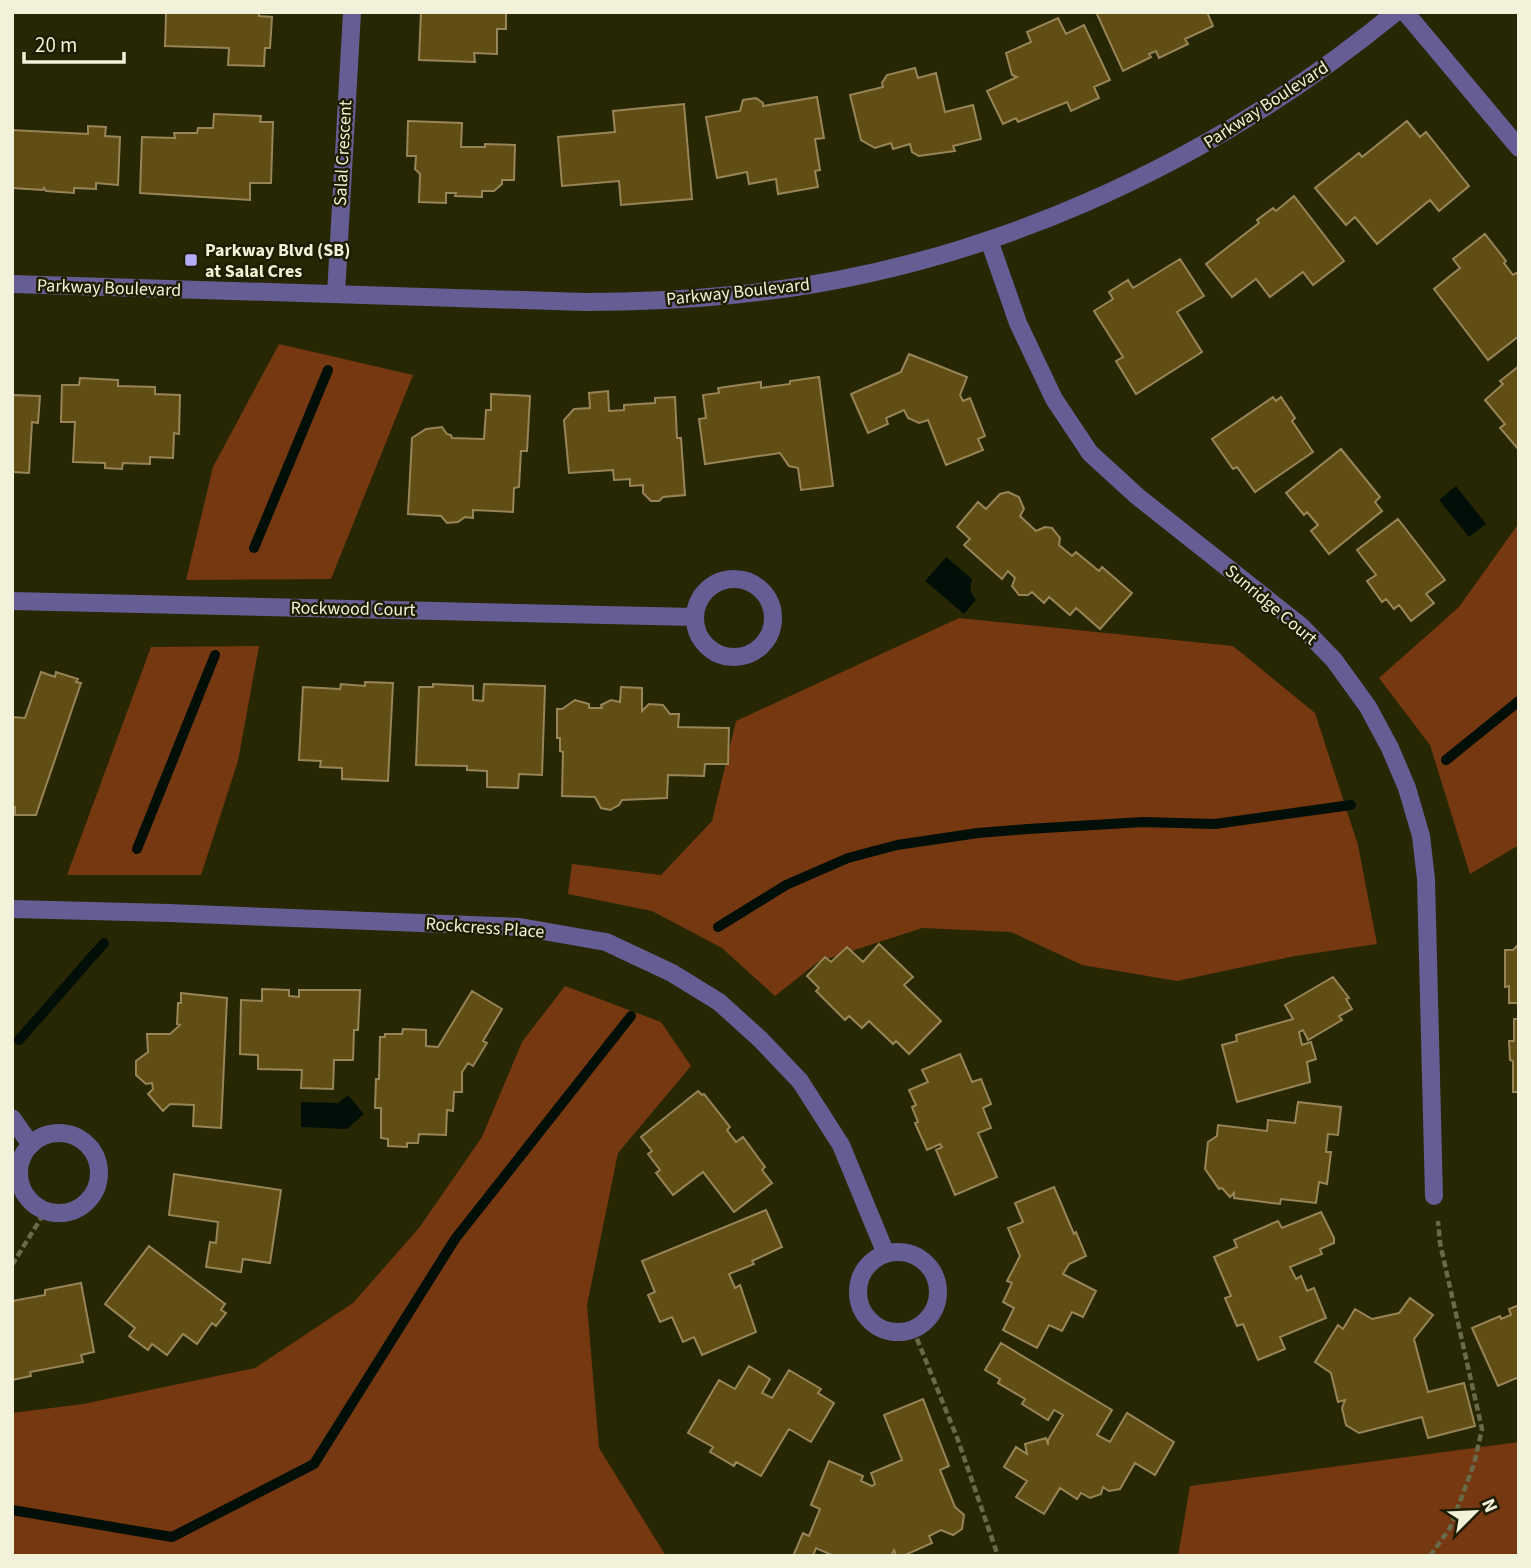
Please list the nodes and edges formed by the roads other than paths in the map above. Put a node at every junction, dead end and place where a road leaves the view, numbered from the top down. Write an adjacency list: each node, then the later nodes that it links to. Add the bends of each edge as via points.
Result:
1 (352, 12): 7 (street, Salal Crescent)
2 (1396, 12): 5 (street, Parkway Boulevard, via 1325,68 1203,146 1115,191)
3 (1405, 12): 4 (street)
4 (1519, 148)
5 (989, 240): 7 (street, Parkway Boulevard, via 853,276 733,295 584,302); 13 (street, Sunridge Court, via 1024,336 1054,399 1090,453 1301,626 1334,660 1390,748 1421,836 1426,878)
6 (12, 284): 7 (street, Parkway Boulevard)
7 (336, 294)
8 (12, 601): 9 (street, Rockwood Court)
9 (694, 617): 9 (street, via 704,644 726,657 750,654 761,647 773,625 773,612 761,589 737,578 723,579 701,594)
10 (12, 909): 14 (street, Rockcress Place, via 520,927 606,942 672,973 719,1002 800,1081 841,1146)
11 (12, 1118): 12 (street)
12 (31, 1145): 12 (street, via 62,1133 87,1145 98,1168 94,1193 86,1203 63,1213 39,1208 29,1200 19,1176)
13 (1434, 1196)
14 (886, 1254): 14 (street, via 915,1256 926,1263 938,1287 933,1311 925,1321 903,1332 878,1326 861,1308 860,1281 875,1259)

